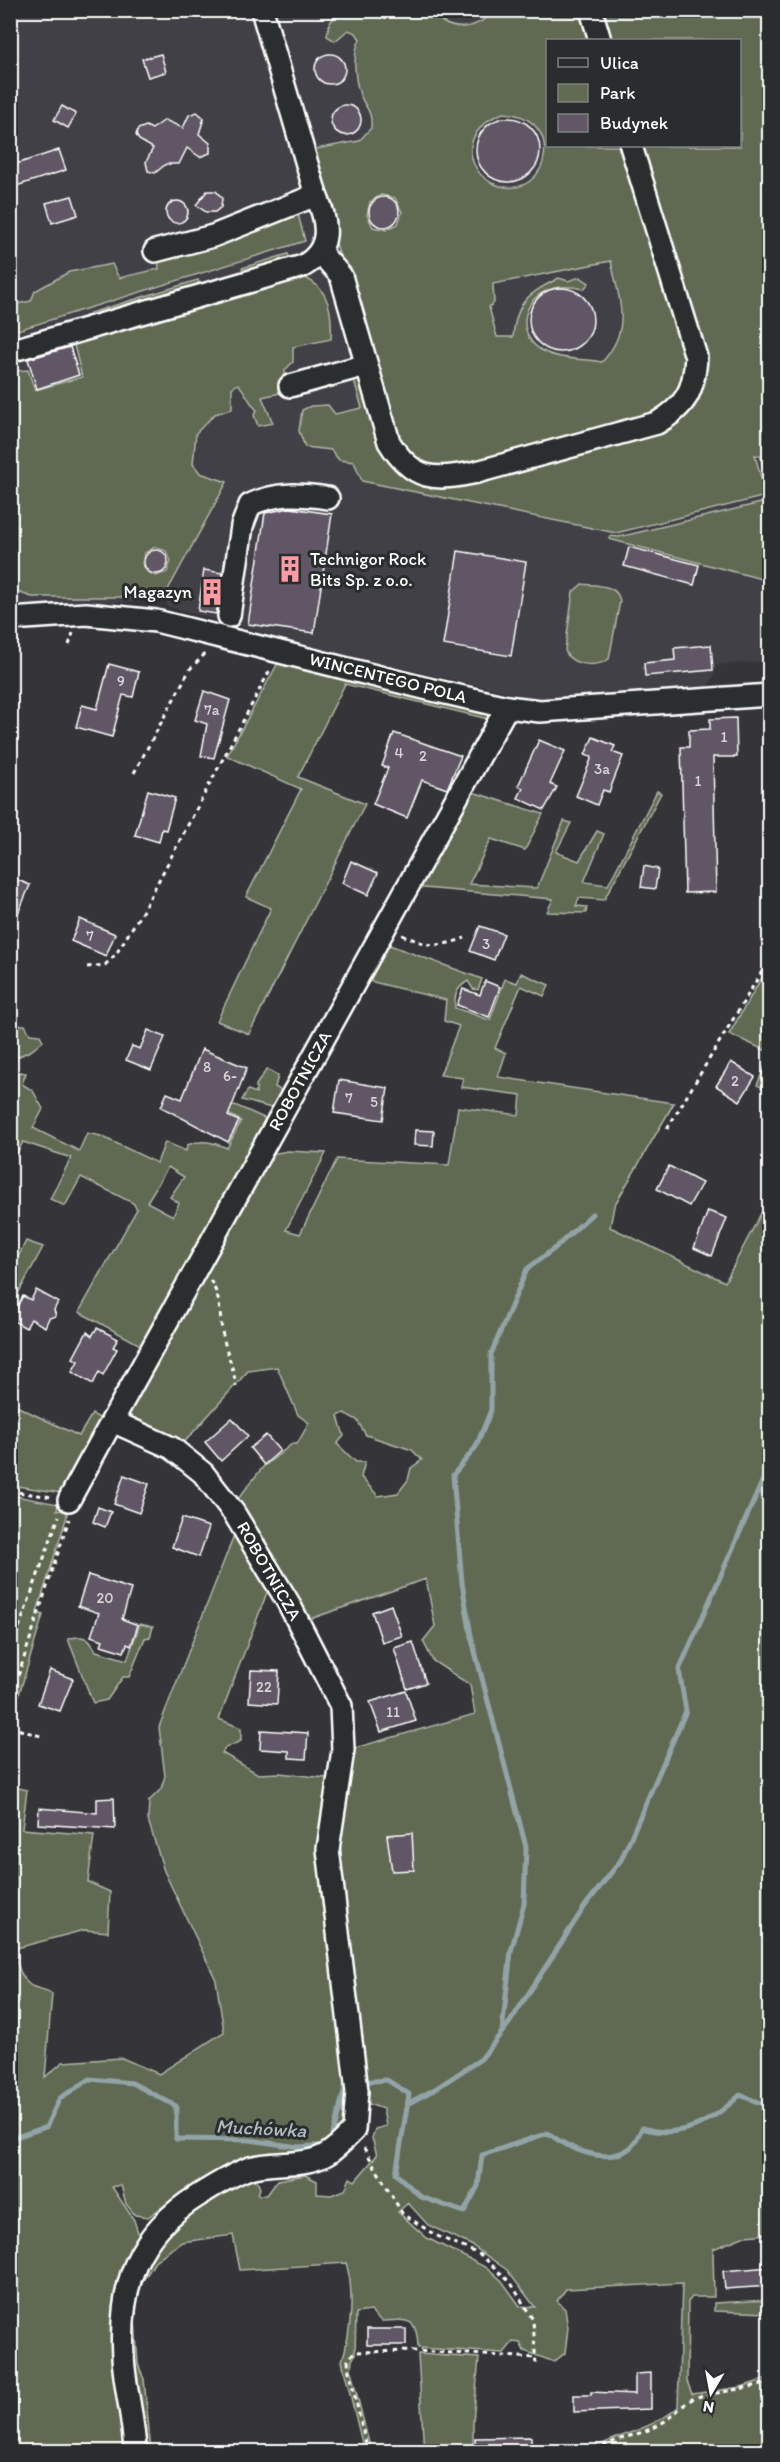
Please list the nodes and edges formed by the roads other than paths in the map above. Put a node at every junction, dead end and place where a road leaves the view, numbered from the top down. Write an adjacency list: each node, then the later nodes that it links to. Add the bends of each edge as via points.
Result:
1 (262, 10): 5 (street)
2 (591, 10): 3 (street)
3 (600, 39)
4 (631, 147): 9 (street, via 696,357 695,378 677,411 657,423 488,469 432,477 416,474 389,442)
5 (315, 195): 6 (street, via 213,236); 7 (street, via 327,228)
6 (155, 251)
7 (320, 252): 8 (street, via 303,266); 9 (street, via 341,276)
8 (10, 351)
9 (366, 365): 10 (street)
10 (290, 386)
11 (328, 498): 12 (street, via 296,493 267,497 250,505 242,526)
12 (229, 616)
13 (10, 619): 15 (street, WINCENTEGO POLA, via 86,614 156,621)
14 (770, 695): 15 (street, WINCENTEGO POLA, via 540,711)
15 (507, 707): 16 (street, ROBOTNICZA, via 389,929)
16 (112, 1421): 17 (street); 18 (street, ROBOTNICZA, via 172,1448 210,1482 234,1513 288,1602 342,1706 343,1750 328,1849 356,2081 354,2130 326,2155 252,2167 229,2175 175,2210 141,2249 126,2288 122,2323)
17 (69, 1500)
18 (135, 2451)

